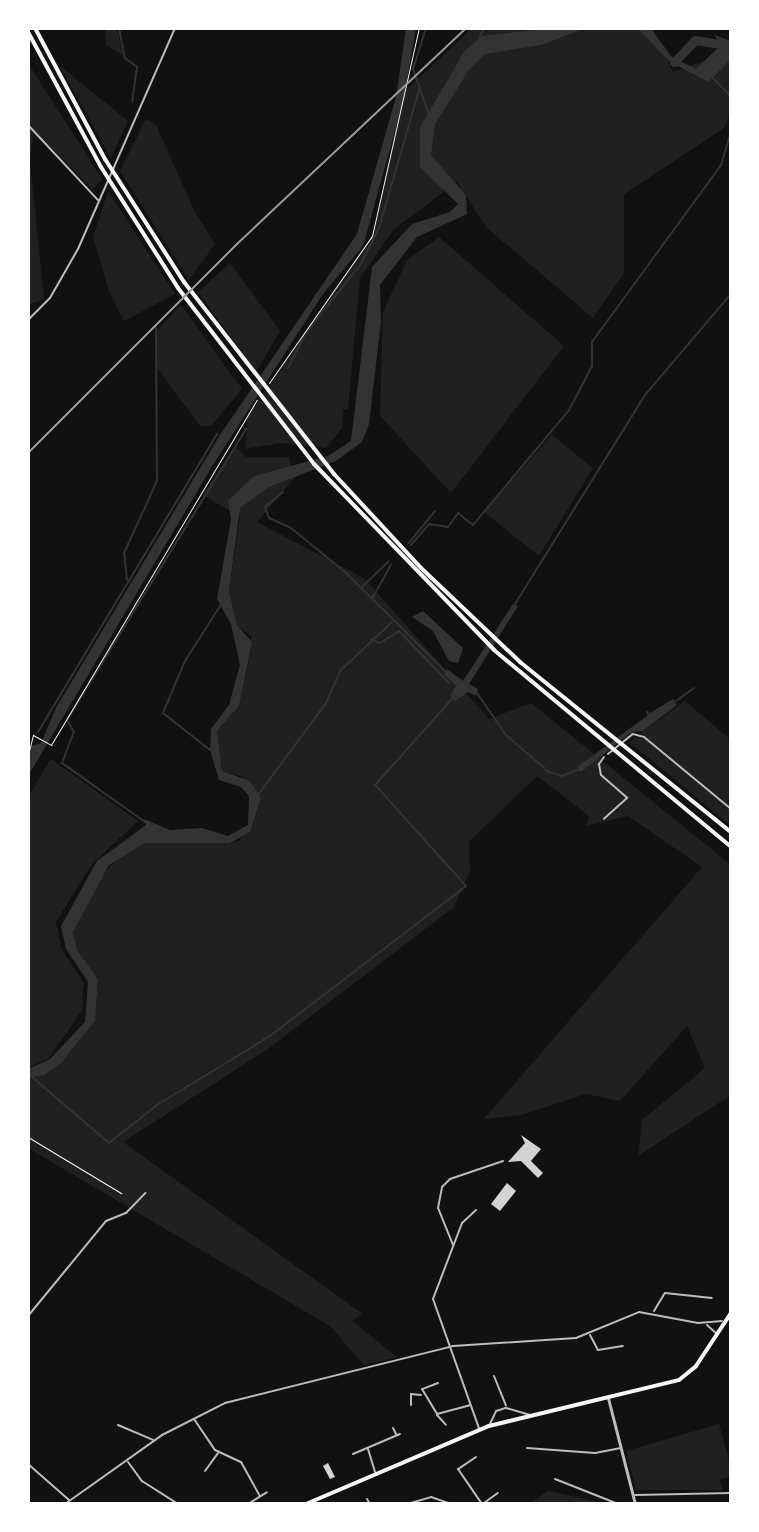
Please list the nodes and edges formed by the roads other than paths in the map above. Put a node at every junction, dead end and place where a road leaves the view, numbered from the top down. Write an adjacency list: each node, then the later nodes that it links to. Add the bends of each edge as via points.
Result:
1 (35, 28): 11 (main road, via 105,159 184,282 334,474 499,643)
2 (175, 28): 5 (street)
3 (28, 32): 12 (main road, via 115,191 178,288 326,478 483,640)
4 (28, 125): 5 (street)
5 (99, 201): 6 (street, via 78,249)
6 (28, 320)
7 (608, 754): 9 (street, via 633,734 644,737)
8 (604, 757): 10 (street, via 601,775 627,798)
9 (731, 809)
10 (604, 819)
11 (731, 832)
12 (731, 847)
13 (503, 1161): 16 (street, via 450,1179 442,1187 438,1208)
14 (145, 1193): 20 (street, via 126,1213 106,1221)
15 (476, 1210): 16 (street, via 468,1212)
16 (453, 1246): 25 (street, via 433,1299)
17 (712, 1298): 18 (street, via 664,1291)
18 (655, 1312): 22 (street); 23 (street, via 630,1314)
19 (731, 1313): 21 (main road)
20 (28, 1316)
21 (726, 1320): 22 (street); 24 (main road)
22 (706, 1324): 24 (street)
23 (589, 1334): 25 (street, via 560,1342); 26 (street, via 598,1350)
24 (717, 1334): 30 (main road, via 683,1378)
25 (453, 1346): 32 (street); 36 (street, via 225,1403)
26 (623, 1346)
27 (494, 1376): 33 (street)
28 (438, 1383): 29 (street, via 427,1384)
29 (422, 1396): 31 (street, via 411,1394); 34 (street)
30 (608, 1398): 35 (main road); 46 (street)
31 (411, 1405)
32 (471, 1405): 34 (street); 41 (street)
33 (506, 1408): 35 (street); 39 (street, via 496,1411)
34 (437, 1414): 38 (street)
35 (532, 1416): 39 (main road)
36 (194, 1418): 43 (street); 48 (street)
37 (118, 1425): 43 (street)
38 (446, 1425)
39 (489, 1426): 41 (main road)
40 (393, 1428): 47 (street, via 398,1435)
41 (480, 1429): 54 (main road)
42 (537, 1440): 44 (street)
43 (154, 1441): 51 (street)
44 (539, 1445): 45 (street); 46 (street, via 595,1453)
45 (527, 1448)
46 (621, 1448): 59 (street)
47 (368, 1449): 49 (street); 54 (street)
48 (219, 1451): 53 (street); 60 (street, via 241,1462)
49 (353, 1454)
50 (476, 1457): 70 (street, via 458,1469)
51 (127, 1461): 62 (street); 64 (street, via 142,1481)
52 (28, 1464): 62 (street)
53 (205, 1471)
54 (376, 1473): 66 (main road)
55 (555, 1479): 71 (street)
56 (267, 1492): 60 (street)
57 (498, 1493): 70 (street)
58 (731, 1493): 59 (street)
59 (634, 1495): 72 (street)
60 (260, 1496): 65 (street)
61 (367, 1499): 67 (street)
62 (69, 1500): 63 (street)
63 (65, 1504)
64 (178, 1504)
65 (248, 1504)
66 (306, 1504)
67 (370, 1504)
68 (407, 1504): 69 (street, via 431,1497)
69 (451, 1504)
70 (482, 1504)
71 (618, 1504)
72 (635, 1504)

